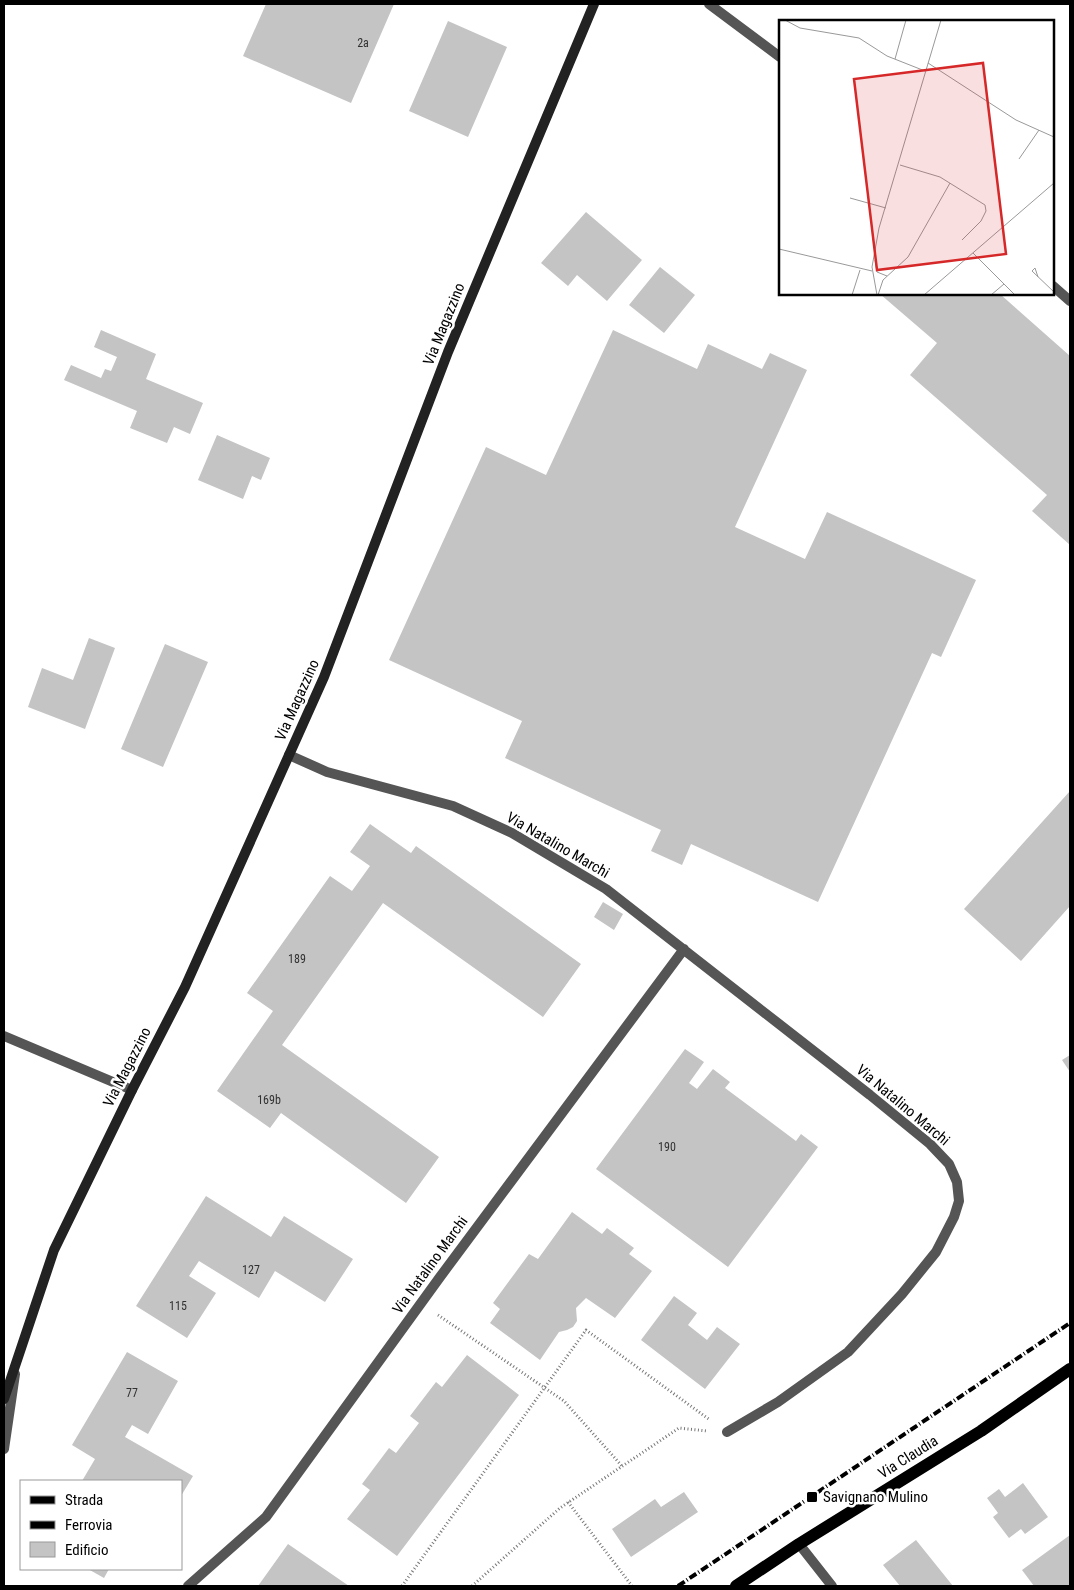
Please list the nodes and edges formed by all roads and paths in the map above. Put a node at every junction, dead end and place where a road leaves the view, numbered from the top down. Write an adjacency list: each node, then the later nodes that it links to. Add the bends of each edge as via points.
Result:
1 (594, 4): 6 (main road, Via Magazzino, via 448,352 324,677)
2 (709, 4): 3 (street)
3 (779, 56)
4 (1054, 287): 5 (street)
5 (1070, 301)
6 (289, 755): 7 (street, Via Natalino Marchi, via 327,772 453,806 512,832 606,889); 9 (main road, Via Magazzino, via 185,987)
7 (684, 949): 10 (street, Via Natalino Marchi); 15 (street, Via Natalino Marchi, via 930,1144 950,1164 957,1182 959,1201 936,1252 848,1352 778,1402)
8 (4, 1036): 9 (street)
9 (132, 1090): 11 (main road, Via Magazzino, via 54,1250)
10 (421, 1303): 13 (path); 20 (street, Via Natalino Marchi, via 266,1517)
11 (17, 1360): 14 (main road, Via Magazzino); 16 (street)
12 (1070, 1369): 19 (main road, Via Claudia, via 981,1431)
13 (546, 1388): 15 (path, via 586,1330); 17 (path, via 564,1401); 21 (path)
14 (4, 1399)
15 (727, 1432): 17 (path, via 679,1428)
16 (4, 1449)
17 (622, 1466): 18 (path)
18 (568, 1502): 22 (path); 23 (path)
19 (799, 1544): 24 (main road, Via Claudia); 25 (street)
20 (188, 1586)
21 (402, 1586)
22 (472, 1586)
23 (632, 1586)
24 (736, 1586)
25 (832, 1586)

